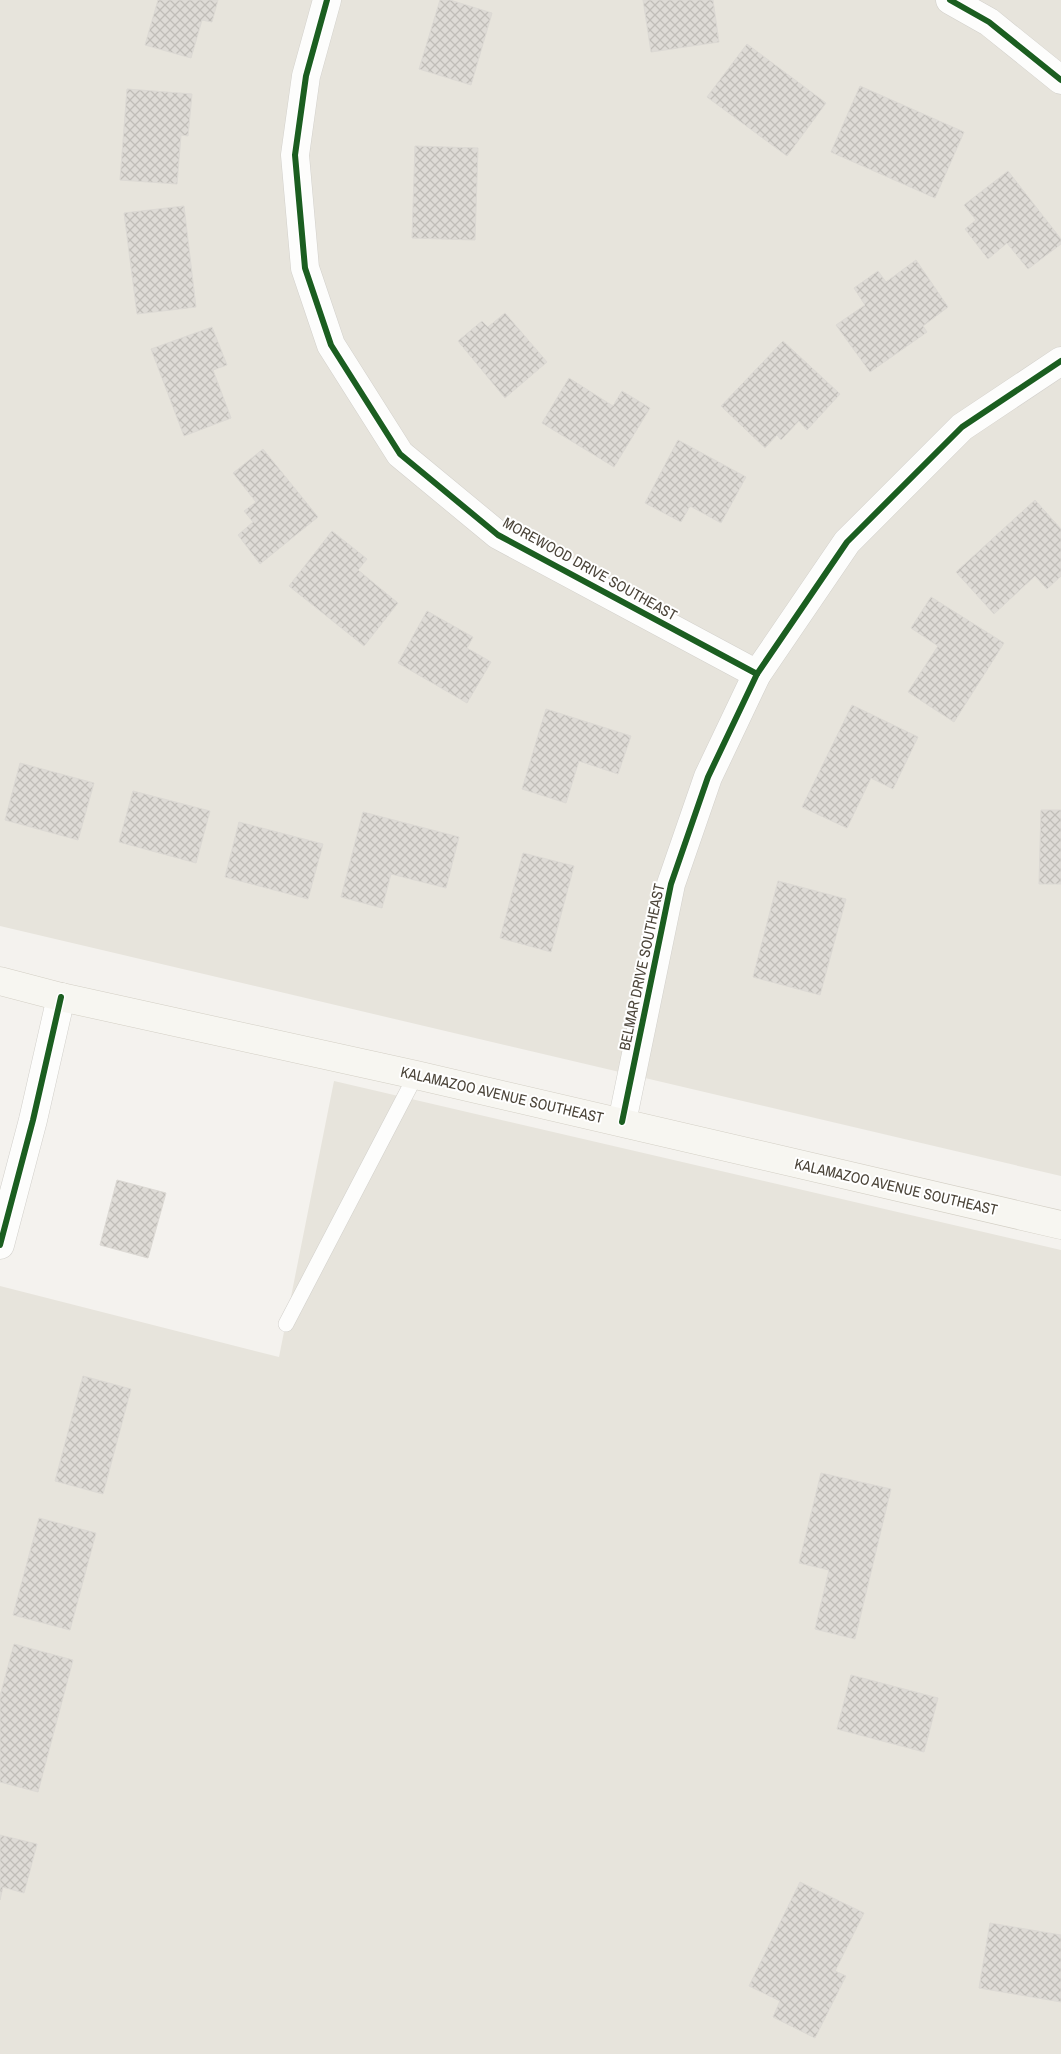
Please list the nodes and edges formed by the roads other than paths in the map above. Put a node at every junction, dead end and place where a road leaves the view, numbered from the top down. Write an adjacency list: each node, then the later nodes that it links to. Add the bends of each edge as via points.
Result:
1 (327, 0): 5 (street, MOREWOOD DRIVE SOUTHEAST, via 306,76 296,155 304,268 331,345 400,454 498,535)
2 (950, 0): 3 (street, via 989,22)
3 (1061, 80)
4 (1061, 361): 5 (street, BELMAR DRIVE SOUTHEAST, via 962,427 848,542)
5 (758, 674): 9 (street, BELMAR DRIVE SOUTHEAST, via 708,777 671,884)
6 (0, 981): 7 (main road, KALAMAZOO AVENUE SOUTHEAST)
7 (61, 997): 8 (main road, KALAMAZOO AVENUE SOUTHEAST); 11 (street)
8 (416, 1075): 9 (main road, KALAMAZOO AVENUE SOUTHEAST); 12 (lane)
9 (622, 1122): 10 (main road, KALAMAZOO AVENUE SOUTHEAST)
10 (1061, 1225)
11 (0, 1244)
12 (286, 1324)

